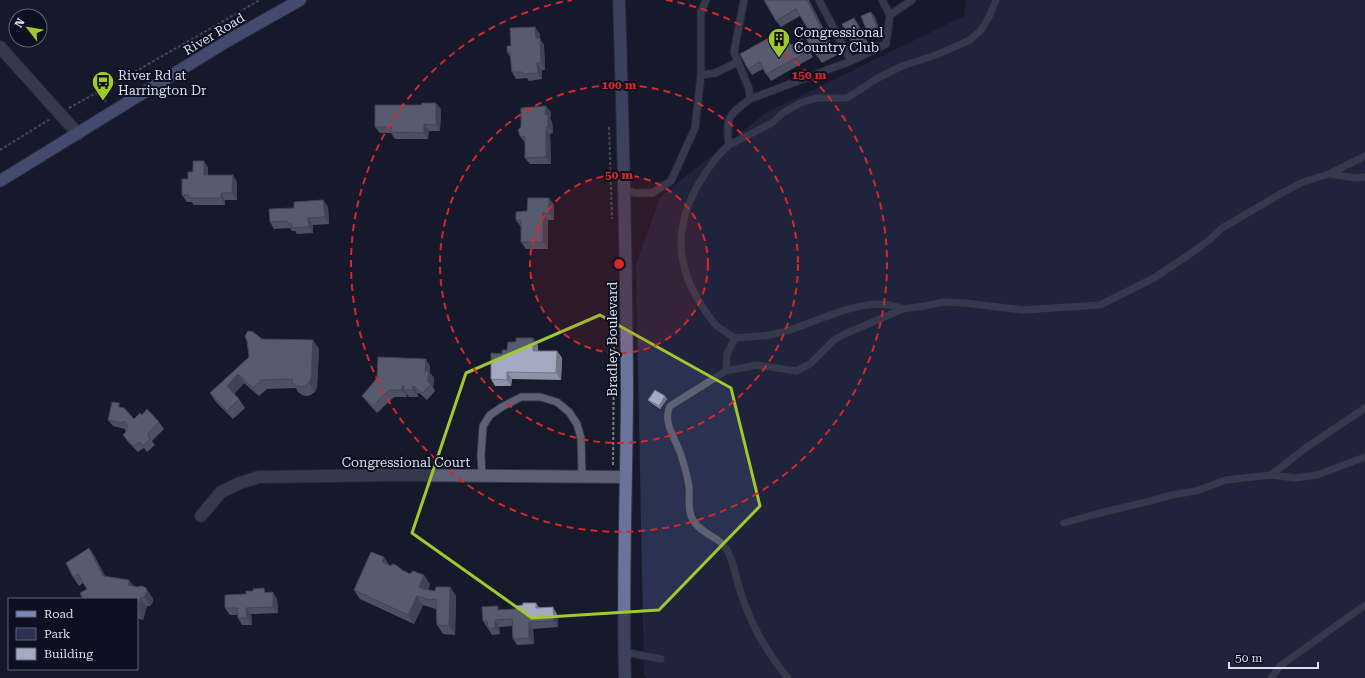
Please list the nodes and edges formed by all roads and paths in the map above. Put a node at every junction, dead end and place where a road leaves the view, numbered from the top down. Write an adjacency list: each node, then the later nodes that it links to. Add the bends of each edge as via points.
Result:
1 (260, 0): 16 (path)
2 (300, 0): 18 (main road, River Road, via 228,40)
3 (619, 0): 25 (main road, Bradley Boulevard)
4 (706, 0): 14 (lane, via 701,12)
5 (744, 0): 13 (lane, via 734,52)
6 (818, 0): 12 (lane)
7 (882, 0): 10 (lane)
8 (912, 0): 10 (lane)
9 (996, 0): 19 (lane, via 981,30 970,40 936,56 902,66 846,98 817,98 802,102 772,123)
10 (890, 15): 12 (lane, via 886,44)
11 (0, 48): 16 (street)
12 (851, 60): 15 (lane)
13 (738, 62): 14 (lane, via 715,73); 15 (lane)
14 (701, 75): 25 (lane, via 695,128 671,181 652,194 635,193)
15 (750, 98): 19 (lane, via 733,112 727,121)
16 (59, 114): 18 (street); 20 (path)
17 (609, 123): 26 (path)
18 (78, 134): 24 (main road, River Road)
19 (729, 145): 28 (lane, via 708,166 692,196 683,220 681,247 684,271 703,308 717,325)
20 (0, 150)
21 (1365, 156): 22 (lane)
22 (1329, 174): 23 (lane); 27 (lane, via 1303,182 1244,215 1154,278 1100,305 1023,310 943,302)
23 (1365, 177)
24 (0, 181)
25 (624, 189): 36 (main road, Bradley Boulevard, via 627,383)
26 (612, 225)
27 (903, 309): 28 (lane, via 875,304 853,308 775,334); 30 (lane, via 834,340 810,364 796,371 757,365)
28 (734, 338): 30 (lane, via 727,354)
29 (614, 343): 36 (path)
30 (726, 371): 43 (lane, via 670,406 667,413 669,426 689,486 690,515 693,522 704,532 721,541 728,552 752,624 774,661)
31 (1365, 408): 33 (lane)
32 (1365, 457): 33 (lane, via 1317,475 1295,478)
33 (1271, 475): 38 (lane, via 1226,480)
34 (482, 476): 35 (street, Congressional Court); 35 (lane, via 483,426 490,415 521,397 540,397 557,402 569,412 577,424 581,438); 37 (street, Congressional Court, via 259,478 221,492)
35 (582, 477): 36 (street, Congressional Court)
36 (619, 477): 40 (main road, Bradley Boulevard)
37 (201, 516)
38 (1064, 523)
39 (1365, 605): 44 (lane, via 1280,666)
40 (624, 652): 41 (lane); 42 (main road, Bradley Boulevard)
41 (661, 659)
42 (625, 678)
43 (788, 678)
44 (1271, 678)

